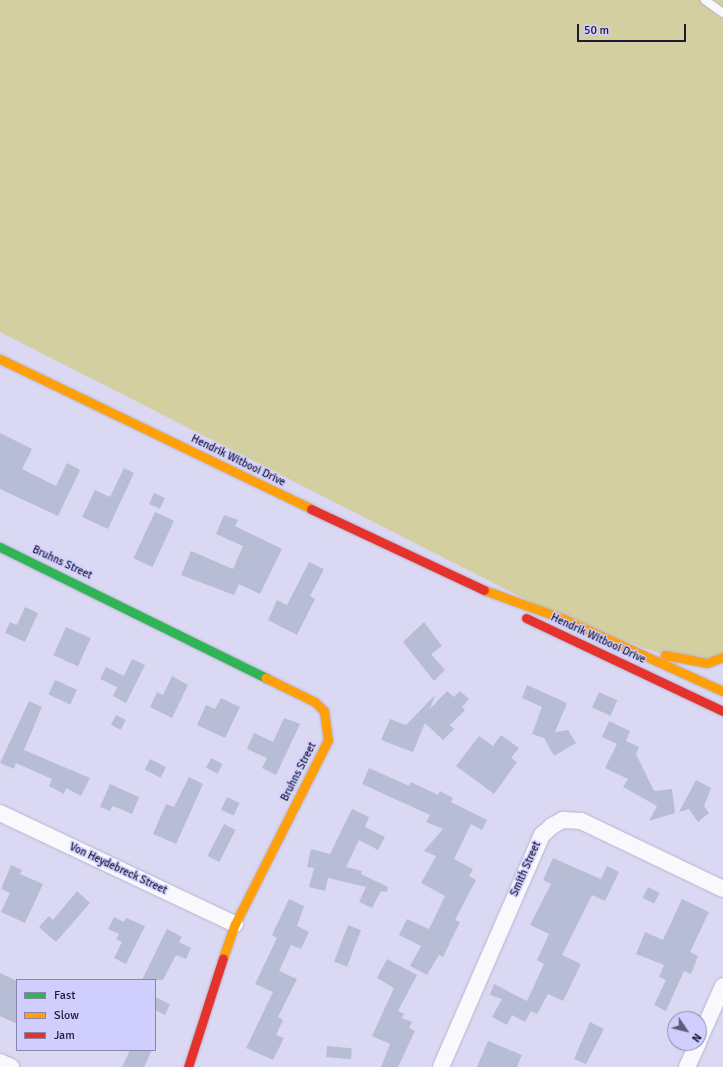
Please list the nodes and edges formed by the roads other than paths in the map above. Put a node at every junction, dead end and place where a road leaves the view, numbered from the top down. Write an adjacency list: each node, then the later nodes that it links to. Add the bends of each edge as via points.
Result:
1 (705, 0): 2 (lane)
2 (723, 13)
3 (0, 359): 5 (main road, Hendrik Witbooi Drive)
4 (0, 547): 12 (main road, Bruhns Street, via 315,702 324,711 328,740)
5 (467, 584): 6 (main road, Hendrik Witbooi Drive); 9 (main road, Hendrik Witbooi Drive, via 549,630)
6 (564, 620): 7 (main road, via 675,658 707,663); 8 (main road, Hendrik Witbooi Drive)
7 (723, 656)
8 (723, 692): 9 (lane)
9 (720, 710)
10 (0, 813): 12 (street, Von Heydebreck Street)
11 (723, 889): 19 (street, Smith Street, via 581,821 563,820 552,826 542,836)
12 (235, 924): 18 (main road, Bruhns Street, via 198,1030)
13 (723, 986): 14 (street)
14 (707, 1022)
15 (694, 1051): 20 (street)
16 (0, 1062): 17 (street)
17 (11, 1067)
18 (188, 1067)
19 (441, 1067)
20 (687, 1067)

